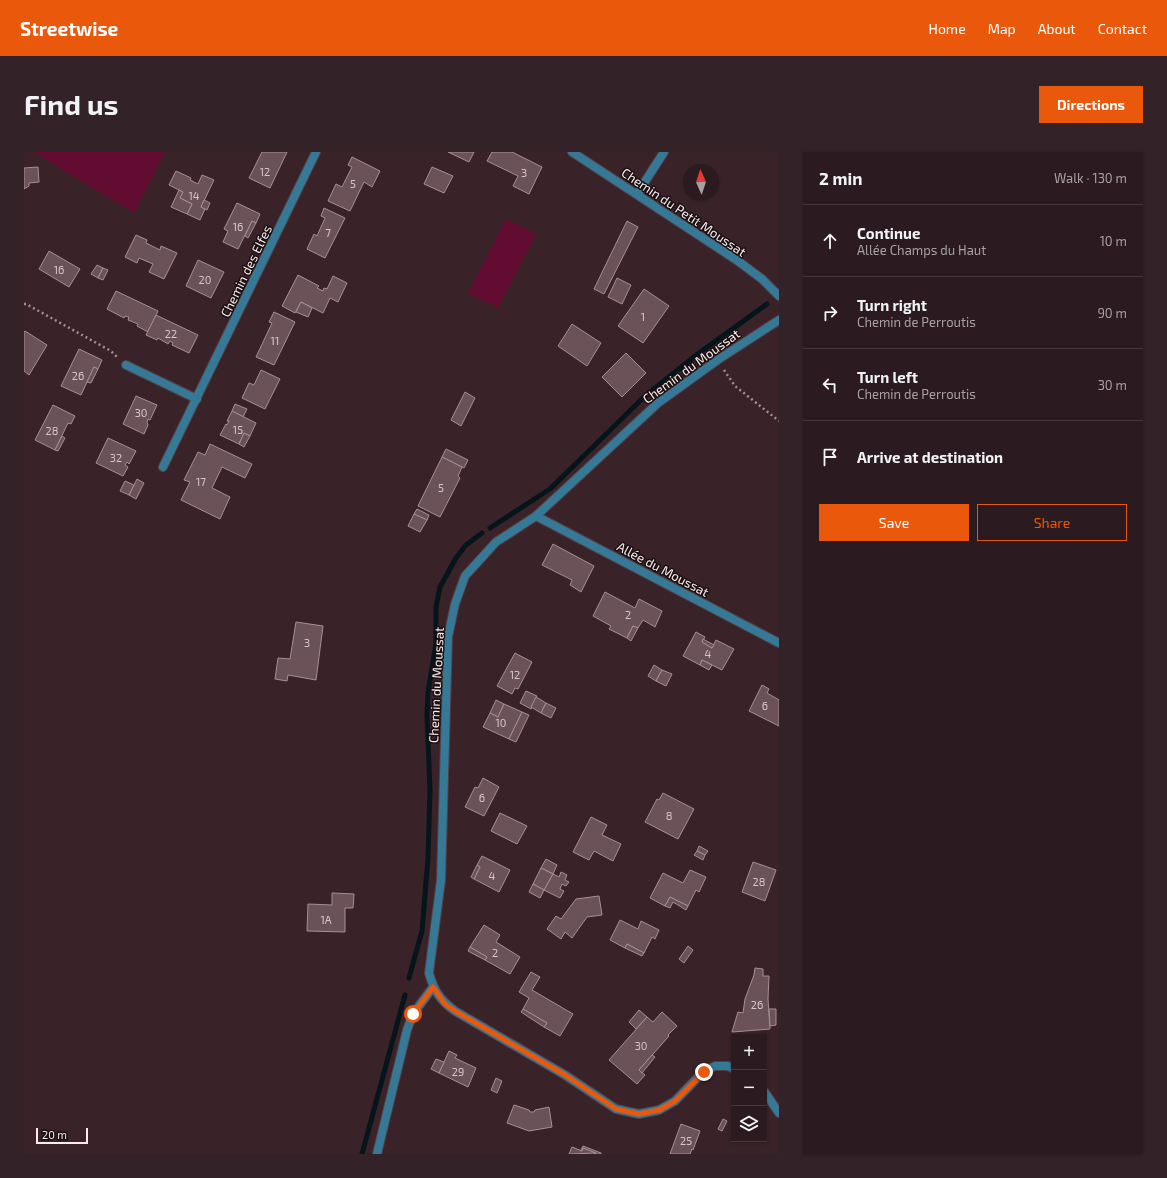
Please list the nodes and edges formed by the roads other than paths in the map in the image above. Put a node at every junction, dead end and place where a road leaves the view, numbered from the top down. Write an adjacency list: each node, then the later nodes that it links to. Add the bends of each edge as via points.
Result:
1 (316, 152): 8 (street, Chemin des Elfes)
2 (572, 152): 4 (street, Chemin du Petit Moussat)
3 (664, 152): 4 (street)
4 (637, 194): 5 (street, Chemin du Petit Moussat, via 738,261)
5 (779, 296)
6 (779, 320): 10 (street, Chemin du Moussat, via 658,403)
7 (126, 365): 8 (street)
8 (197, 399): 9 (street, Chemin des Elfes)
9 (163, 467)
10 (536, 516): 11 (street, Allée du Moussat); 12 (street, Chemin du Moussat, via 496,542 465,576 448,636 441,880 429,973)
11 (779, 643)
12 (433, 987): 13 (street, via 445,1004 455,1011 565,1075 616,1109 639,1114 659,1110 675,1101 704,1072 715,1066); 16 (street, via 413,1014 407,1030)
13 (731, 1067)
14 (767, 1095): 15 (street)
15 (779, 1113)
16 (376, 1154)

